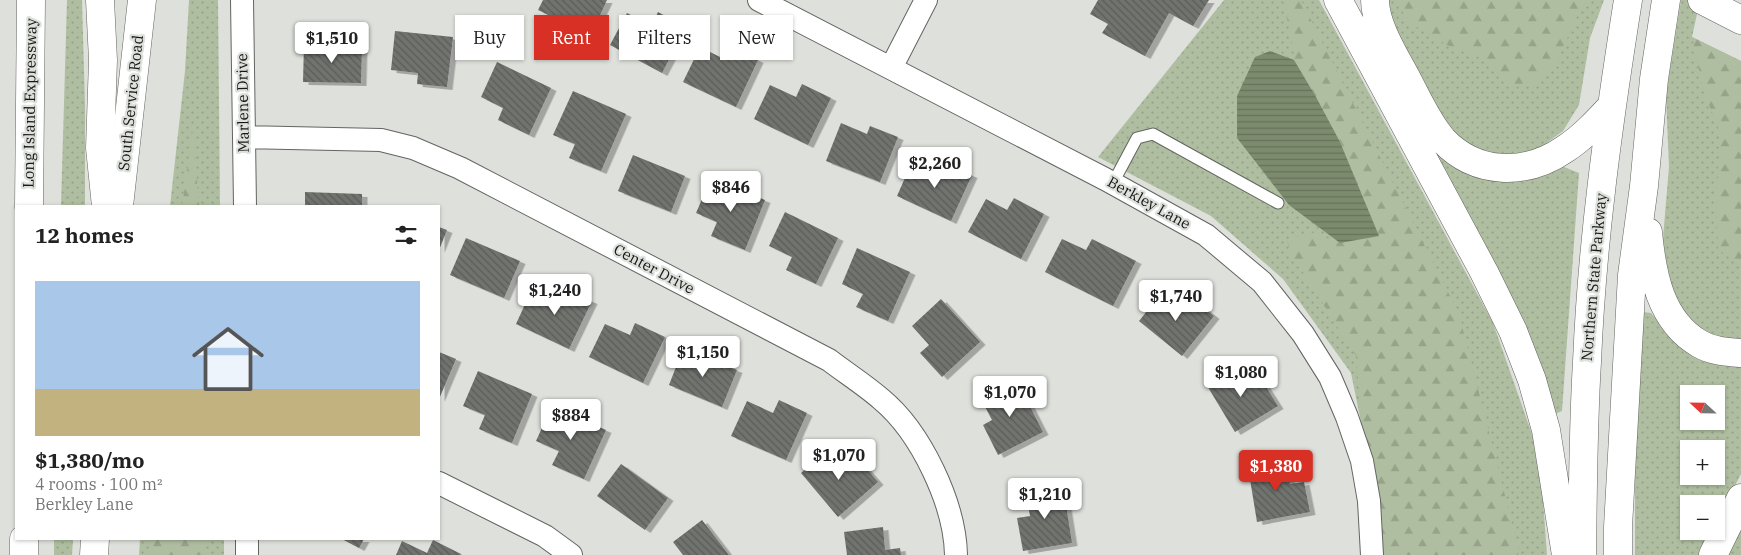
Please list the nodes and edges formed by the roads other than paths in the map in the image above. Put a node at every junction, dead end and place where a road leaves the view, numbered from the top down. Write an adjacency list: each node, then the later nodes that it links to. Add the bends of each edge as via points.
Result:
1 (31, 0): 19 (main road, Long Island Expressway)
2 (100, 0): 20 (main road, via 103,60 100,148)
3 (142, 0): 21 (main road, South Service Road)
4 (242, 0): 15 (street, Marlene Drive)
5 (760, 0): 13 (street, Berkley Lane)
6 (926, 0): 13 (street)
7 (1338, 0): 35 (main road, via 1513,331 1532,380 1546,430)
8 (1374, 0): 14 (main road, via 1388,44 1428,118 1443,140 1474,162 1495,168 1513,168 1549,159 1587,132)
9 (1628, 0): 14 (main road, Northern State Parkway)
10 (1666, 0): 17 (main road, via 1654,79)
11 (1709, 3): 12 (main road)
12 (1741, 20)
13 (891, 68): 16 (street, Berkley Lane)
14 (1610, 108): 36 (main road, Northern State Parkway, via 1586,361)
15 (244, 137): 22 (street, Marlene Drive); 33 (street, Center Drive, via 381,140 412,148 460,168 828,360 882,400 903,422 924,454 946,499 956,540)
16 (1113, 183): 18 (lane, via 1137,138 1153,134); 34 (street, Berkley Lane, via 1206,235 1262,282 1303,334 1330,377 1362,461 1369,501)
17 (1644, 186): 23 (main road, via 1651,266 1668,313 1700,344 1724,352); 37 (main road, via 1632,275)
18 (1278, 203)
19 (28, 205)
20 (106, 205)
21 (120, 205)
22 (245, 205)
23 (1741, 353)
24 (440, 483): 32 (street, via 545,536)
25 (1741, 498): 38 (main road)
26 (24, 540): 29 (main road)
27 (95, 540): 30 (main road)
28 (247, 540): 31 (street)
29 (24, 555)
30 (94, 555)
31 (247, 555)
32 (571, 555)
33 (956, 555)
34 (1372, 555)
35 (1566, 555)
36 (1582, 555)
37 (1618, 555)
38 (1713, 555)

